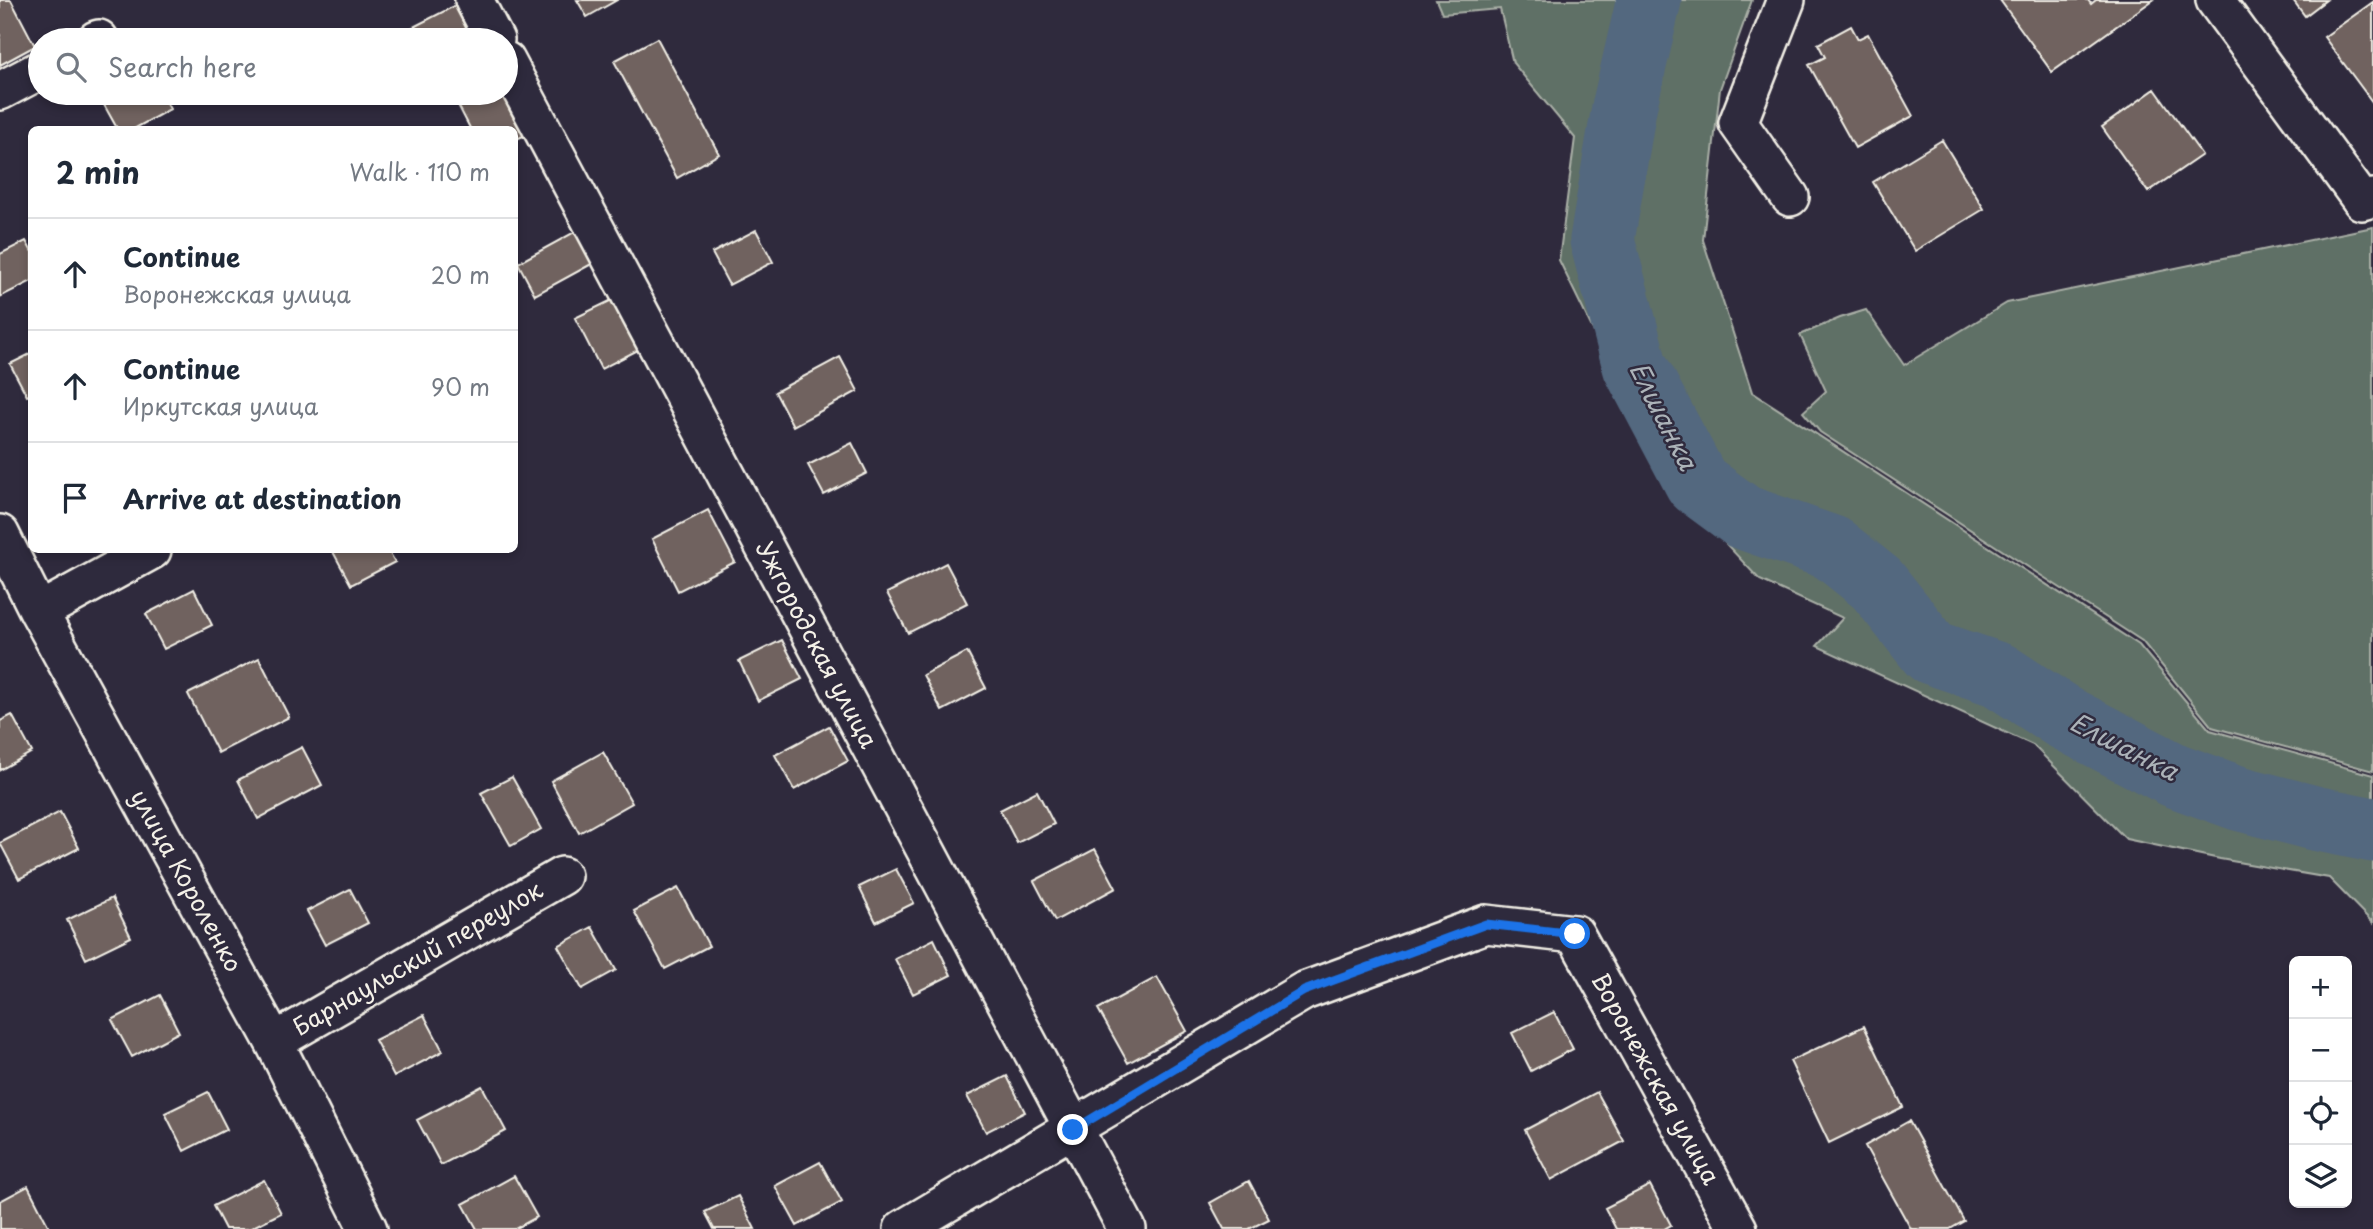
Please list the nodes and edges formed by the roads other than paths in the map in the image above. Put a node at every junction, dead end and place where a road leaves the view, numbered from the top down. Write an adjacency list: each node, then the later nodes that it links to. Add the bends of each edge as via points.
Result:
1 (474, 0): 4 (street)
2 (1786, 0): 8 (street, via 1738,123)
3 (2215, 0): 9 (street, via 2362,201)
4 (489, 28)
5 (28, 77): 7 (street)
6 (518, 84): 15 (street, Ужгородская улица)
7 (0, 92)
8 (1790, 197)
9 (2373, 198)
10 (0, 534): 12 (street, улица Короленко)
11 (147, 553): 12 (street)
12 (39, 612): 14 (street, улица Короленко)
13 (562, 876): 14 (street, Барнаульский переулок)
14 (274, 1042): 16 (street, улица Короленко)
15 (1073, 1130): 17 (street); 18 (street, Ужгородская улица); 19 (street, Воронежская улица, via 1304,991 1486,924 1575,934)
16 (368, 1229)
17 (902, 1229)
18 (1127, 1229)
19 (1738, 1229)

